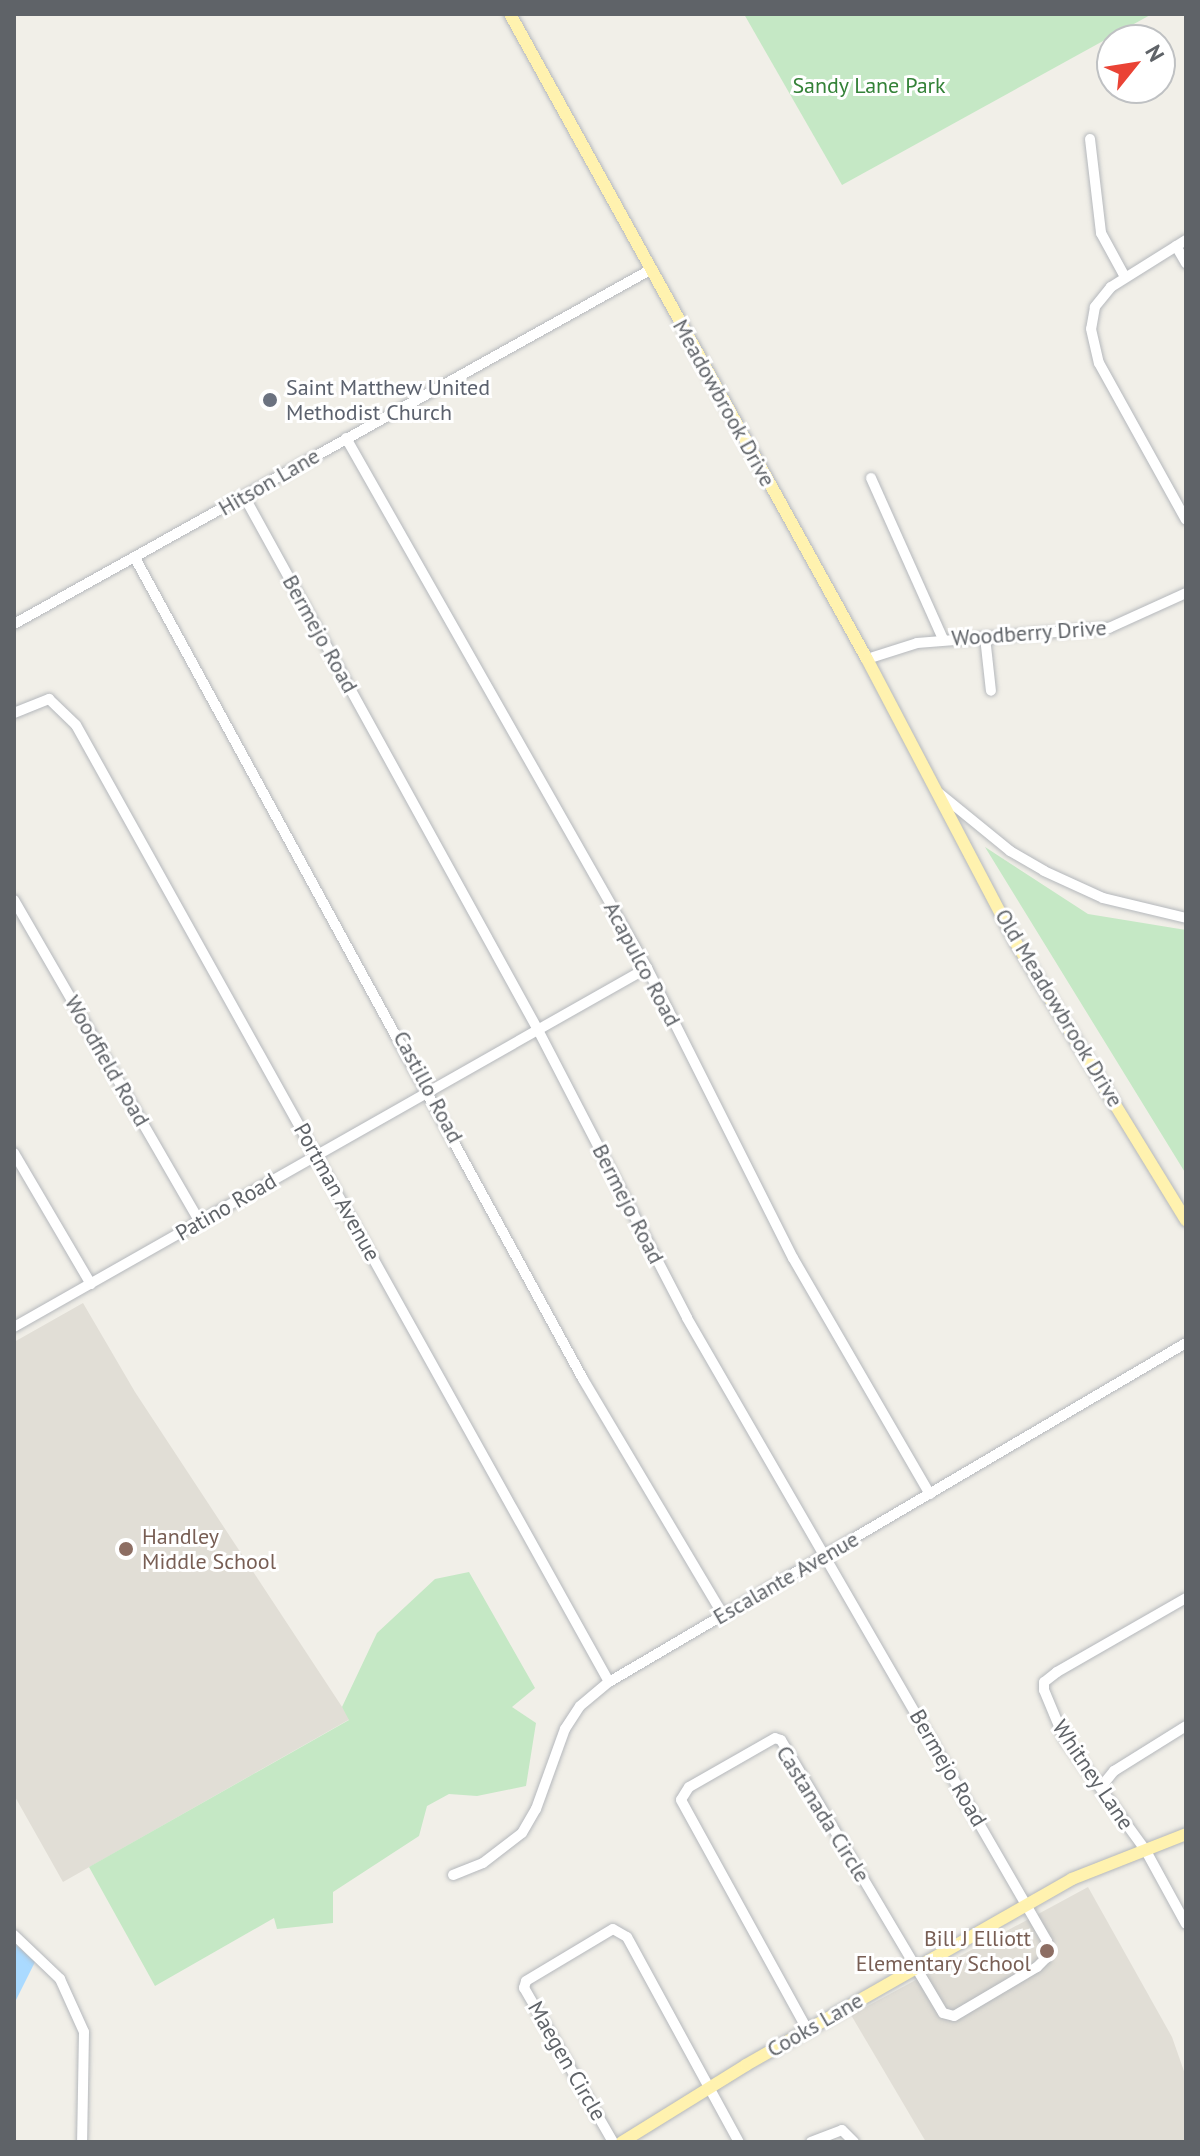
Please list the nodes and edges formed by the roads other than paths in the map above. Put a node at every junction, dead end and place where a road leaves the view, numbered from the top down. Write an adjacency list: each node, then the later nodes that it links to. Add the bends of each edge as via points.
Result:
1 (510, 14): 5 (main road, Meadowbrook Drive)
2 (1090, 139): 6 (street, via 1101,233)
3 (1181, 243): 4 (street); 6 (street)
4 (1186, 263)
5 (650, 270): 7 (street, Hitson Lane); 16 (main road, Meadowbrook Drive)
6 (1125, 277): 10 (street, via 1095,307 1093,344 1124,412)
7 (346, 438): 9 (street, Hitson Lane); 22 (street, Acapulco Road)
8 (871, 478): 15 (street)
9 (244, 496): 11 (street, Hitson Lane); 23 (street, Bermejo Road)
10 (1186, 520)
11 (135, 558): 13 (street, Hitson Lane); 24 (street, Castillo Road)
12 (1186, 593): 14 (street, Woodberry Drive, via 1109,628)
13 (14, 624)
14 (985, 637): 15 (street, Woodberry Drive); 17 (street)
15 (943, 639): 16 (street, Woodberry Drive)
16 (867, 659): 19 (main road, Meadowbrook Drive)
17 (991, 691)
18 (14, 713): 26 (street, Portman Avenue, via 41,699 60,706 76,725)
19 (937, 792): 21 (street, via 1010,851 1044,871 1103,898); 27 (main road, Old Meadowbrook Drive, via 1052,1006)
20 (14, 900): 28 (street, Woodfield Road)
21 (1186, 918)
22 (647, 968): 23 (street, Patino Road); 32 (street, Acapulco Road, via 793,1258)
23 (538, 1030): 24 (street, Patino Road); 33 (street, Bermejo Road, via 687,1318)
24 (430, 1091): 26 (street, Patino Road); 35 (street, Castillo Road, via 583,1379)
25 (14, 1153): 29 (street)
26 (317, 1155): 28 (street, Patino Road); 36 (street, Portman Avenue)
27 (1186, 1220)
28 (200, 1222): 29 (street, Patino Road)
29 (91, 1284): 30 (street, Patino Road)
30 (14, 1327)
31 (1186, 1343): 32 (street, Escalante Avenue)
32 (930, 1494): 33 (street, Escalante Avenue)
33 (826, 1555): 35 (street, Escalante Avenue); 42 (street, Bermejo Road)
34 (1186, 1598): 38 (street, Whitney Lane, via 1044,1682 1047,1706 1064,1738)
35 (723, 1615): 36 (street, Escalante Avenue)
36 (609, 1682): 41 (street, Escalante Avenue, via 580,1706 565,1729 522,1833 483,1863)
37 (1186, 1726): 38 (street, via 1114,1771)
38 (1101, 1787): 40 (street, Whitney Lane)
39 (1186, 1834): 40 (main road, Cooks Lane)
40 (1146, 1851): 42 (main road, Cooks Lane, via 1072,1879); 43 (street, Whitney Lane)
41 (453, 1875)
42 (1026, 1904): 45 (main road, Cooks Lane); 45 (street, Bermejo Road, via 1047,1941 1046,1958 976,2003 947,2016)
43 (1186, 1924)
44 (14, 1935): 48 (street, via 60,1979 84,2032)
45 (915, 1968): 46 (main road, Cooks Lane); 46 (street, Castanada Circle, via 781,1740 768,1741 689,1787 681,1800)
46 (807, 2029): 47 (main road, Cooks Lane)
47 (711, 2086): 49 (street, Maegen Circle, via 627,1937 613,1929 526,1981 524,1988); 50 (main road, Cooks Lane); 51 (street)
48 (82, 2142)
49 (613, 2142)
50 (622, 2142)
51 (739, 2142)
52 (811, 2142): 53 (street, via 842,2130)
53 (854, 2142)

